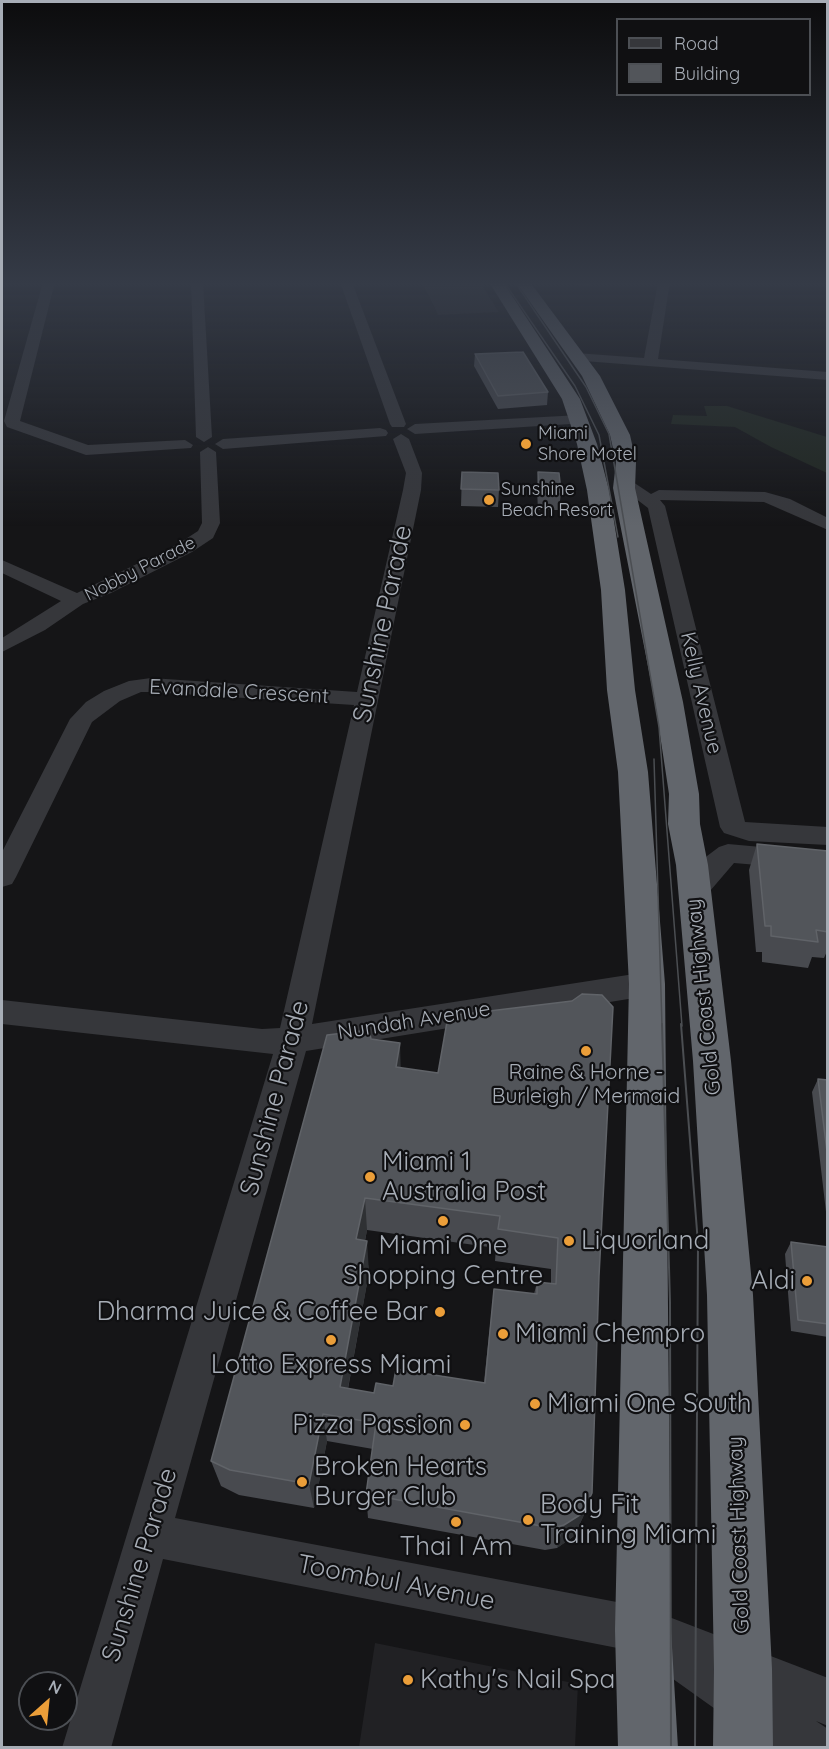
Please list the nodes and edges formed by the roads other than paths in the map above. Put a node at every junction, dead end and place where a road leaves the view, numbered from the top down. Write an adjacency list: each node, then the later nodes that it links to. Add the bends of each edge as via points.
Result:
1 (27, 364): 12 (street, via 12,421 19,427 86,450 185,445 192,451)
2 (204, 364): 12 (street, Nobby Parade)
3 (375, 364): 11 (street, Sunshine Parade)
4 (549, 364): 10 (highway)
5 (581, 364): 8 (highway, Gold Coast Highway)
6 (635, 364): 8 (street, via 608,367)
7 (669, 364): 9 (street)
8 (591, 376): 13 (highway, Gold Coast Highway, via 620,435 626,462)
9 (828, 376)
10 (580, 420): 11 (street); 23 (highway, via 598,490 613,590 633,772)
11 (399, 431): 12 (street); 18 (street, Sunshine Parade, via 414,473)
12 (211, 444): 16 (street, Nobby Parade, via 211,523 206,534)
13 (642, 488): 14 (street, via 769,498); 19 (street, Kelly Avenue, via 656,506 733,827 749,832); 22 (highway, Gold Coast Highway)
14 (828, 525)
15 (2, 566): 16 (street)
16 (76, 600): 17 (street, Nobby Parade)
17 (2, 646)
18 (367, 699): 21 (street, Evandale Crescent, via 151,685 118,693 82,719); 25 (street, Sunshine Parade)
19 (828, 836)
20 (828, 862): 22 (street, via 728,854)
21 (2, 877)
22 (694, 891): 29 (highway, Gold Coast Highway, via 730,1295)
23 (647, 984): 25 (street, Nundah Avenue); 27 (highway)
24 (2, 1012): 25 (street, Nundah Avenue, via 262,1042)
25 (293, 1040): 26 (street, Sunshine Parade)
26 (149, 1535): 27 (street, Toombul Avenue); 30 (street, Sunshine Parade)
27 (643, 1630): 29 (street); 31 (highway)
28 (828, 1702): 29 (street)
29 (743, 1706): 32 (street)
30 (86, 1748)
31 (648, 1748)
32 (813, 1748)

